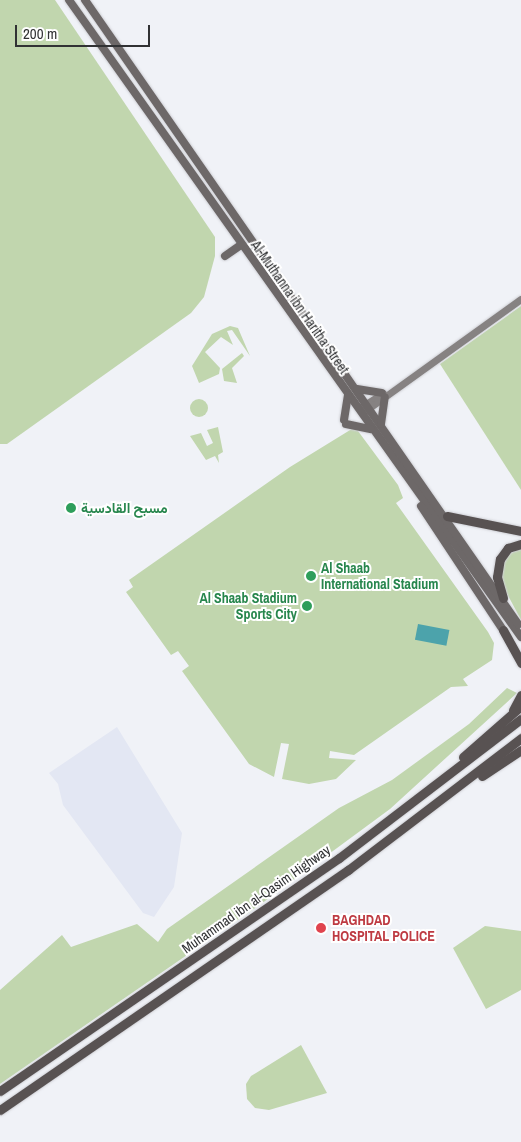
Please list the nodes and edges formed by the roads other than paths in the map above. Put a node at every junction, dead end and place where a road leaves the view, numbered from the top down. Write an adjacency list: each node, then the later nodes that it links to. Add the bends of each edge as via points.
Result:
1 (69, 0): 3 (main road, Al-Muthanna ibn Haritha Street)
2 (85, 0): 6 (main road, Al-Muthanna ibn Haritha Street)
3 (241, 245): 4 (main road); 8 (main road, Al-Muthanna ibn Haritha Street)
4 (225, 256)
5 (521, 299): 7 (main road)
6 (358, 389): 7 (main road); 9 (main road, Al-Muthanna ibn Haritha Street)
7 (384, 395): 9 (main road); 11 (main road)
8 (348, 396): 10 (main road, Al-Muthanna ibn Haritha Street); 12 (main road, via 345,422)
9 (369, 405): 10 (main road); 11 (main road, Al-Muthanna ibn Haritha Street)
10 (359, 412): 12 (main road, Al-Muthanna ibn Haritha Street)
11 (381, 424): 14 (main road, Al-Muthanna ibn Haritha Street)
12 (372, 429): 13 (main road, Al-Muthanna ibn Haritha Street)
13 (409, 482): 18 (main road, Al-Muthanna ibn Haritha Street); 19 (main road)
14 (447, 516): 15 (highway); 17 (main road, Al-Muthanna ibn Haritha Street)
15 (521, 531)
16 (521, 544): 17 (highway, via 508,548 500,560 497,577)
17 (503, 598): 18 (main road, Al-Muthanna ibn Haritha Street)
18 (517, 625): 20 (main road)
19 (503, 630): 21 (highway)
20 (521, 637)
21 (521, 663)
22 (521, 695): 24 (highway)
23 (521, 706): 24 (highway)
24 (510, 715): 28 (highway)
25 (521, 719): 28 (highway, Muhammad ibn al-Qasim Highway)
26 (521, 738): 29 (highway, Muhammad ibn al-Qasim Highway)
27 (521, 750): 29 (highway)
28 (412, 802): 30 (highway, Muhammad ibn al-Qasim Highway, via 270,907)
29 (423, 815): 31 (highway, Muhammad ibn al-Qasim Highway)
30 (0, 1092)
31 (0, 1110)

